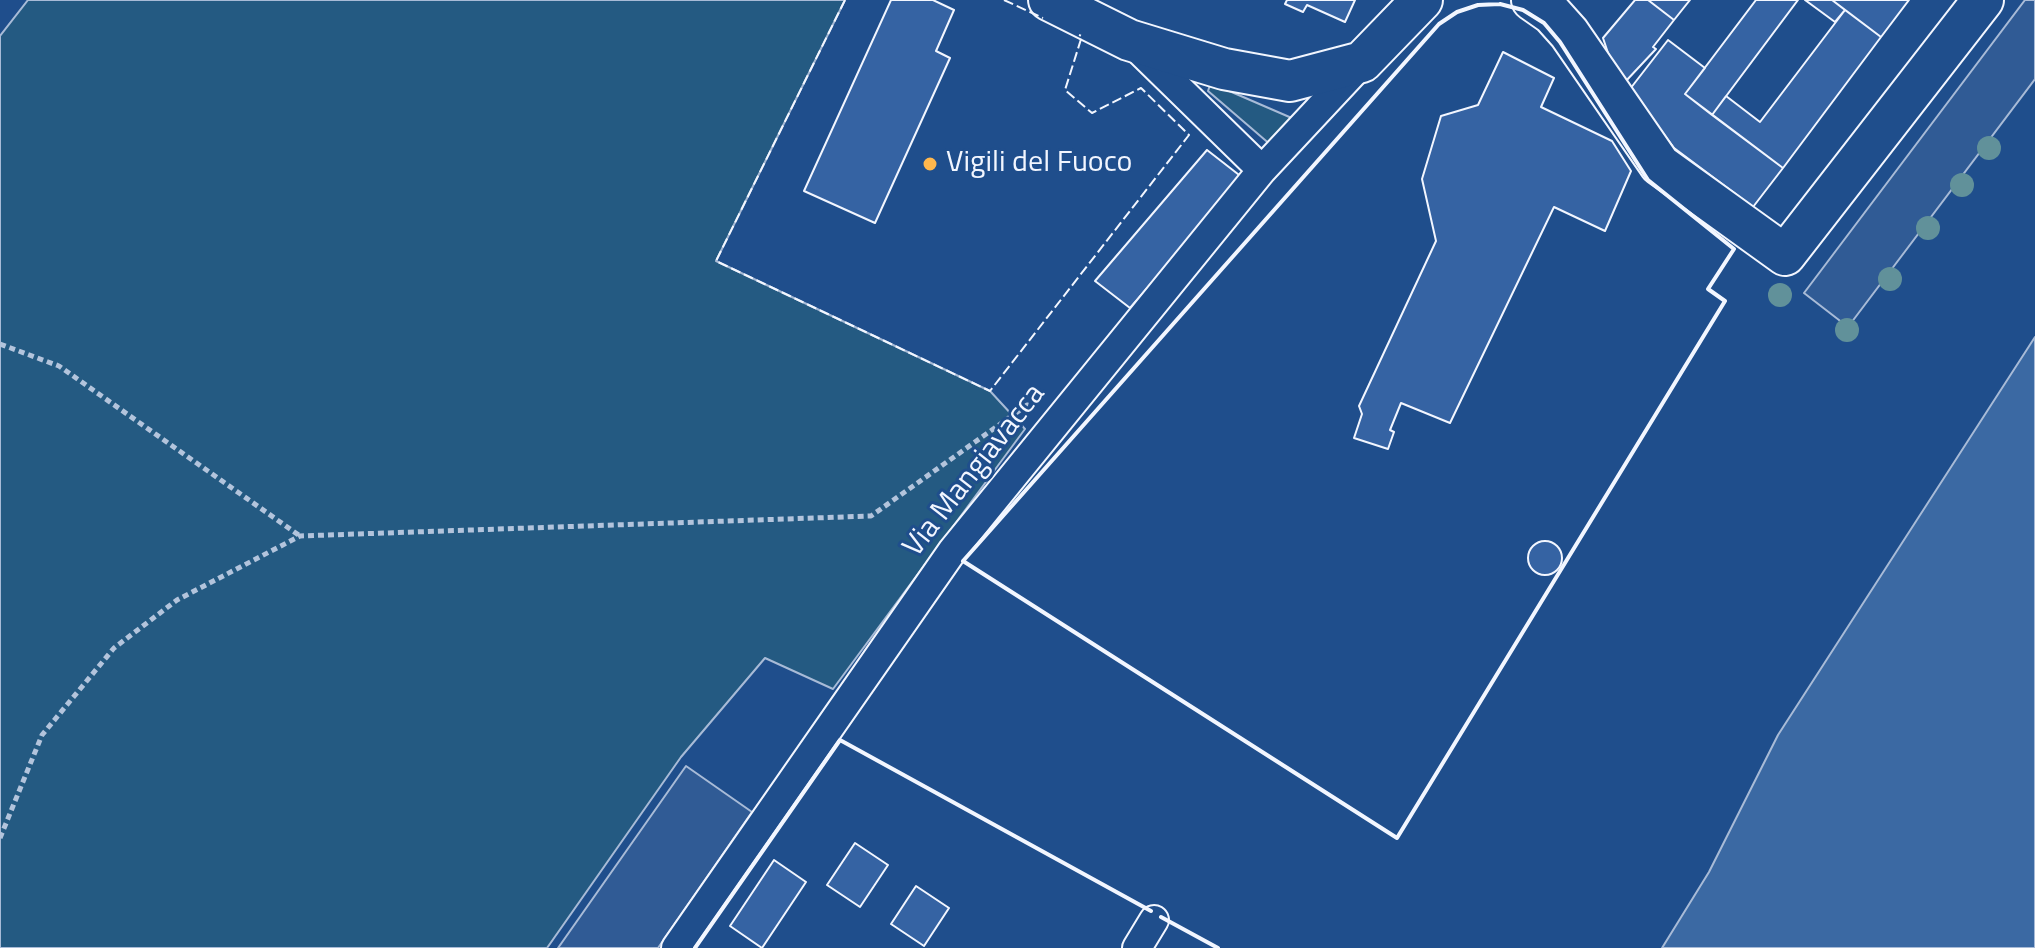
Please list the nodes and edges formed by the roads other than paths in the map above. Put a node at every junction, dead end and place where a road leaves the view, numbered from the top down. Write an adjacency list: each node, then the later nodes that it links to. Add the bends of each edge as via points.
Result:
1 (1049, 0): 5 (main road)
2 (1422, 0): 6 (main road)
3 (1532, 0): 4 (main road, via 1569,33 1660,165 1785,255)
4 (1983, 0)
5 (1129, 40): 6 (main road, via 1224,69 1290,81); 7 (street)
6 (1362, 62): 7 (street, Via Mangiavacca)
7 (1262, 170): 9 (street, Via Mangiavacca, via 953,550)
8 (1154, 920): 10 (street)
9 (676, 948)
10 (1137, 948)

